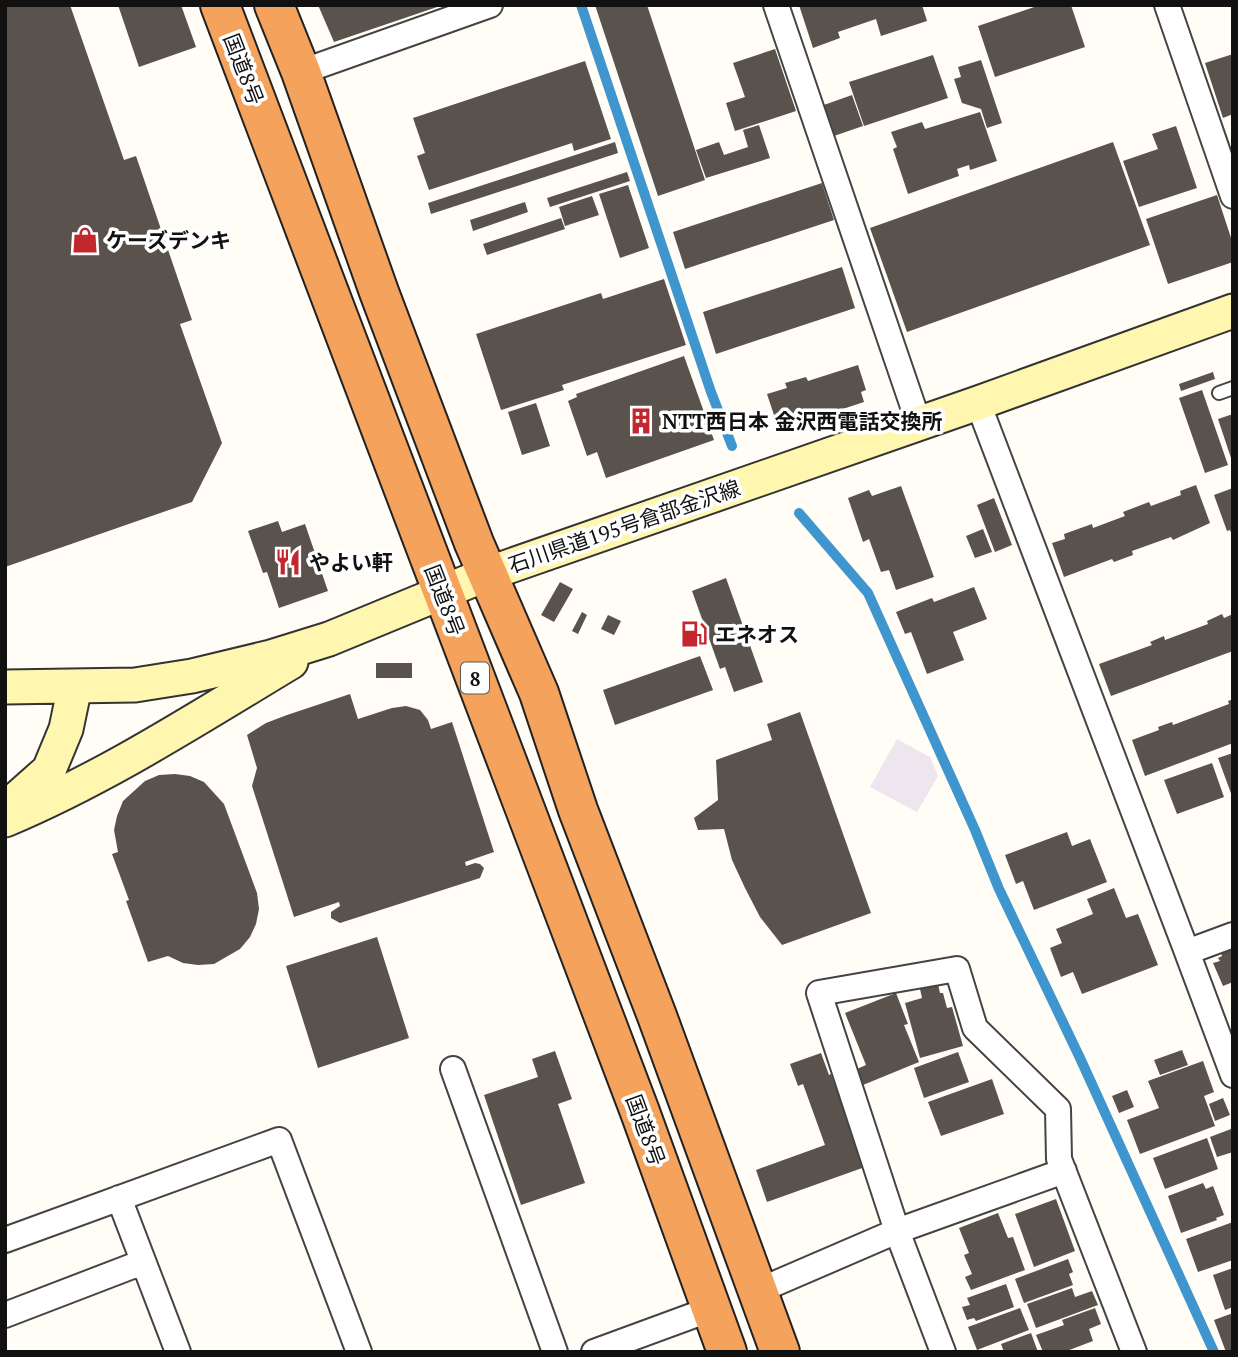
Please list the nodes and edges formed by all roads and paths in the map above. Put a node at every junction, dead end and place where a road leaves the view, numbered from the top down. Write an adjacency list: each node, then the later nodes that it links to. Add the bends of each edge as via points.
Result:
1 (220, 5): 14 (highway, 国道8号 / 8)
2 (274, 5): 6 (highway)
3 (490, 5): 6 (street)
4 (776, 5): 12 (street)
5 (1167, 5): 7 (street)
6 (301, 72): 13 (highway)
7 (1233, 196)
8 (1233, 311): 11 (main road, 石川県道195号倉部金沢線)
9 (1233, 388): 10 (lane)
10 (1219, 393)
11 (978, 403): 12 (main road, 石川県道195号倉部金沢線); 21 (street)
12 (919, 424): 13 (main road, 石川県道195号倉部金沢線)
13 (487, 574): 14 (main road, 石川県道195号倉部金沢線); 29 (highway, via 539,693 578,810)
14 (442, 593): 15 (main road, 石川県道195号倉部金沢線); 30 (highway, 国道8号 / 8)
15 (329, 639): 16 (main road, 石川県道195号倉部金沢線, via 191,676 135,685); 19 (main road, via 52,800)
16 (75, 686): 17 (main road, 石川県道195号倉部金沢線); 18 (main road, via 66,729 50,770)
17 (5, 687)
18 (5, 808)
19 (5, 820)
20 (1233, 935): 21 (street)
21 (1188, 952): 23 (street)
22 (453, 1069): 34 (street)
23 (1233, 1075)
24 (1064, 1171): 26 (street); 26 (street, via 1059,1159 1058,1109 975,1028 957,969 819,993); 39 (street)
25 (119, 1198): 27 (street); 28 (street); 33 (street, via 279,1140)
26 (897, 1231): 29 (street); 38 (street)
27 (5, 1240)
28 (143, 1262): 31 (street); 32 (street)
29 (758, 1291): 37 (highway)
30 (711, 1309): 35 (street); 36 (highway, 国道8号 / 8)
31 (5, 1315)
32 (177, 1352)
33 (359, 1352)
34 (555, 1352)
35 (594, 1352)
36 (727, 1352)
37 (780, 1352)
38 (943, 1352)
39 (1134, 1352)

